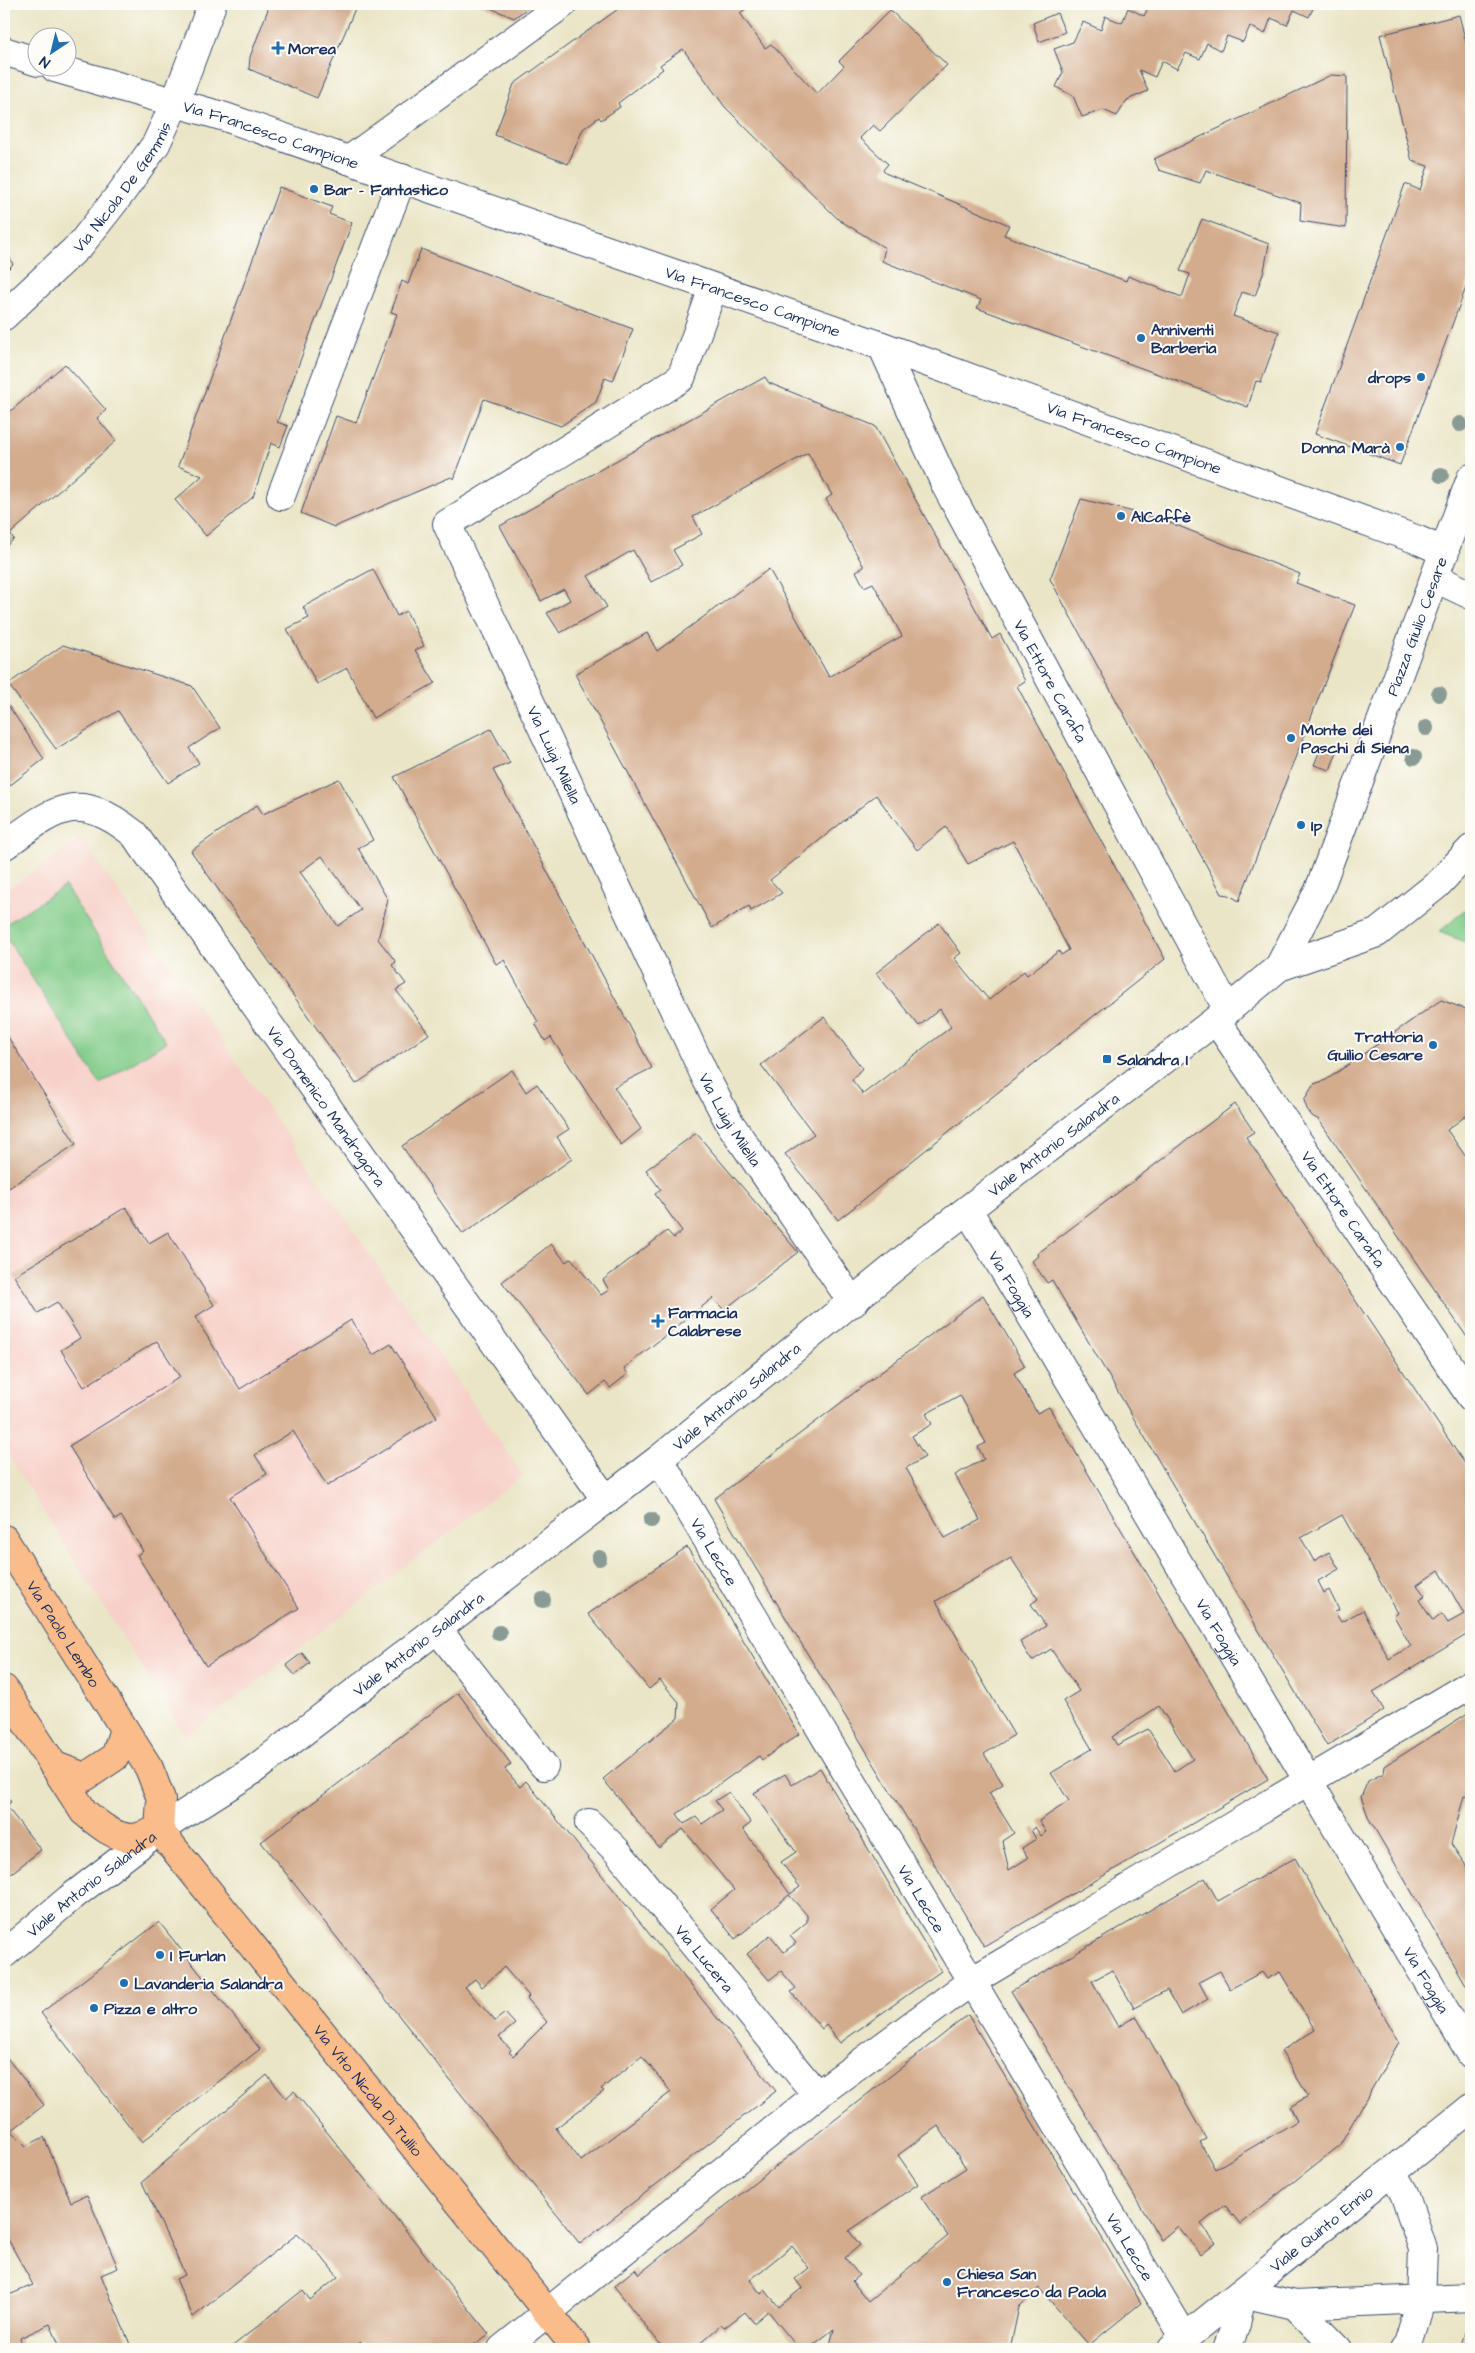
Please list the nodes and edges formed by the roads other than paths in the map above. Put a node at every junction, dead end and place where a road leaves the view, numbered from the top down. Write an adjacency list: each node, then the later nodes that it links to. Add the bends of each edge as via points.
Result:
1 (212, 4): 6 (street, Via Nicola De Gemmis)
2 (563, 4): 7 (street)
3 (4, 51): 4 (street)
4 (28, 59)
5 (78, 75): 6 (street, Via Francesco Campione)
6 (175, 103): 7 (street, Via Francesco Campione); 10 (street, Via Nicola De Gemmis, via 156,144 122,193 81,244)
7 (349, 160): 8 (street, Via Francesco Campione)
8 (402, 178): 9 (street, Via Francesco Campione); 13 (street)
9 (713, 288): 11 (street, Via Francesco Campione); 23 (street, Via Luigi Milella, via 681,378 447,524 729,1122)
10 (4, 316)
11 (882, 346): 15 (street, Via Francesco Campione); 21 (street, Via Ettore Carafa, via 946,486)
12 (1471, 478): 14 (street, Piazza Giulio Cesare)
13 (281, 496)
14 (1466, 512): 15 (street, Piazza Giulio Cesare)
15 (1445, 552): 16 (street, Piazza Giulio Cesare)
16 (1435, 578): 17 (street); 20 (street, Piazza Giulio Cesare, via 1319,890)
17 (1471, 595)
18 (4, 846): 26 (street, Via Domenico Mandragora, via 45,816 68,808 92,808 113,817 134,834)
19 (1471, 849): 20 (street, Viale Antonio Salandra, via 1438,884 1377,933)
20 (1279, 967): 21 (street, Viale Antonio Salandra)
21 (1222, 1015): 22 (street, Viale Antonio Salandra); 24 (street, Via Ettore Carafa)
22 (968, 1210): 23 (street, Viale Antonio Salandra); 34 (street, Via Foggia)
23 (853, 1303): 25 (street, Viale Antonio Salandra)
24 (1471, 1397)
25 (659, 1459): 26 (street, Viale Antonio Salandra); 38 (street, Via Lecce)
26 (606, 1500): 28 (street, Viale Antonio Salandra)
27 (4, 1539): 31 (main road, Via Paolo Lembo)
28 (438, 1630): 33 (street); 36 (street, Viale Antonio Salandra, via 252,1771)
29 (1471, 1684): 34 (street)
30 (4, 1688): 32 (main road)
31 (124, 1729): 32 (main road, via 114,1757 85,1777); 36 (main road, Via Paolo Lembo, via 149,1768 160,1798)
32 (53, 1765): 36 (main road, via 84,1812 102,1827 132,1838)
33 (544, 1766)
34 (1308, 1781): 38 (street); 39 (street, Via Foggia)
35 (589, 1823): 40 (street, Via Lucera, via 617,1851)
36 (160, 1830): 37 (street, Viale Antonio Salandra, via 69,1899); 47 (main road, Via Vito Nicola Di Tullio)
37 (4, 1954)
38 (972, 1981): 40 (street); 48 (street, Via Lecce)
39 (1471, 2054)
40 (817, 2095): 47 (street)
41 (1471, 2108): 42 (street, Viale Quinto Ennio)
42 (1392, 2172): 43 (street, Viale Quinto Ennio); 45 (street, via 1404,2193 1423,2249)
43 (1242, 2293): 46 (street); 48 (street, Viale Quinto Ennio); 51 (street)
44 (1471, 2297): 45 (street)
45 (1421, 2301): 46 (street); 53 (street)
46 (1295, 2305): 52 (street)
47 (547, 2313): 49 (street); 50 (main road, Via Vito Nicola Di Tullio)
48 (1178, 2344)
49 (502, 2349)
50 (577, 2349)
51 (1228, 2349)
52 (1338, 2349)
53 (1404, 2349)

